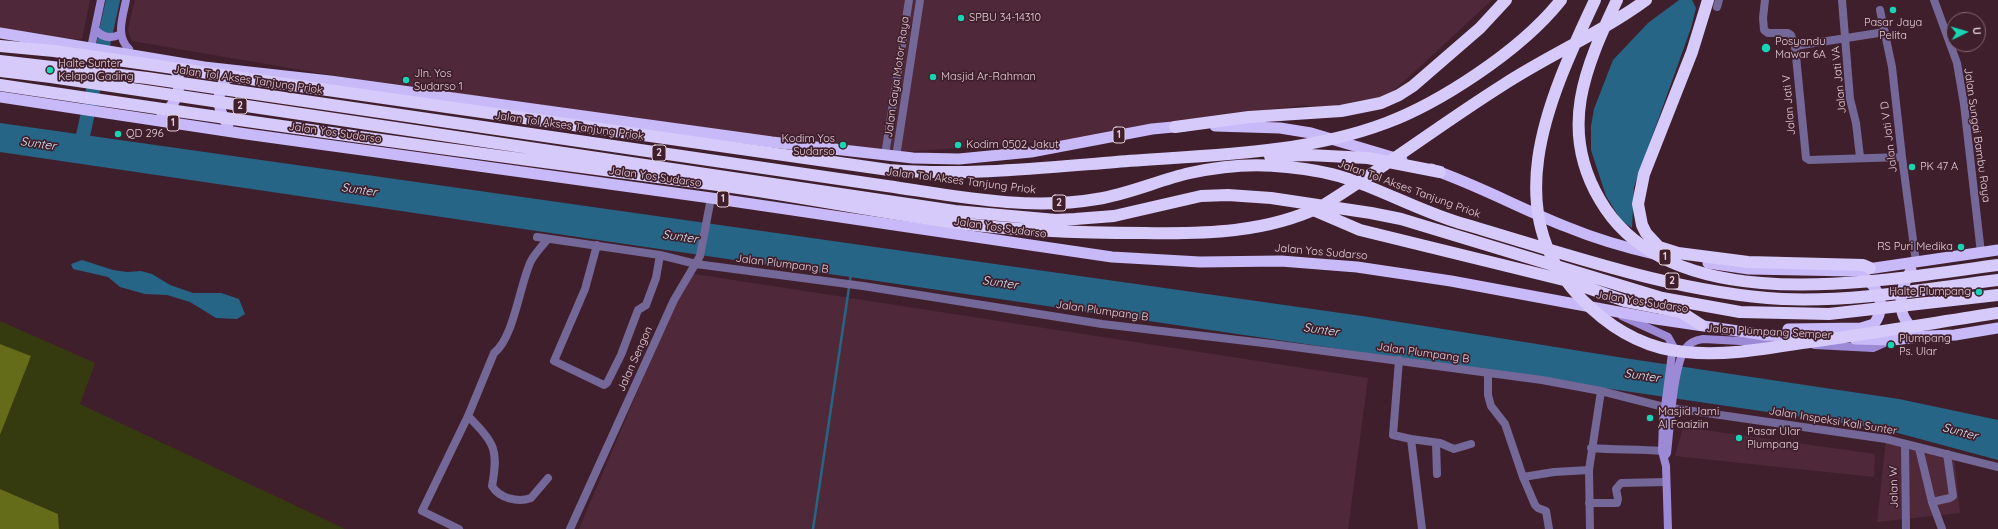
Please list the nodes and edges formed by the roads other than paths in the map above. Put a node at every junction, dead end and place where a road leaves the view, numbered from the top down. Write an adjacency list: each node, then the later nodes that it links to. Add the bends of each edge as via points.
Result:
1 (101, 0): 21 (main road, via 95,29)
2 (126, 0): 17 (main road)
3 (908, 0): 30 (street, Jalan Gaya Motor Raya)
4 (920, 0): 31 (street, Jalan Gaya Motor Raya)
5 (1561, 0): 22 (highway, via 1538,26 1515,46 1449,93 1386,123 1354,133 1255,150 949,173 889,170 54,51)
6 (1595, 0): 59 (highway, via 1553,96 1538,161 1536,202 1544,240 1557,269 1583,301 1607,323 1634,338 1660,348 1685,352 1734,353)
7 (1618, 0): 53 (highway, via 1596,45 1580,93 1579,145 1585,169 1606,211 1626,234 1649,251 1680,266 1736,281 1804,285 1865,282)
8 (1646, 0): 32 (highway, via 1625,15 1503,84 1322,206 1302,215 1263,226 1213,232 1094,233 961,223 739,188)
9 (1765, 0): 23 (street, via 1764,30 1768,34 1788,33)
10 (1842, 0): 20 (street, Jalan Jati VA)
11 (1934, 0): 49 (street, Jalan Sungai Bambu Raya, via 1957,63)
12 (1715, 2): 54 (highway, via 1692,52 1644,174 1638,204 1646,233 1659,247 1678,253 1736,261 1863,265)
13 (1503, 4): 35 (highway, via 1413,86 1381,103 1341,111 1249,117)
14 (1880, 10): 15 (street, Jalan Jati V D)
15 (1885, 32): 20 (street); 40 (street, Jalan Jati V D, via 1892,67)
16 (0, 33): 18 (highway, 1)
17 (121, 34): 21 (main road); 24 (main road)
18 (26, 36): 19 (highway, 1); 21 (highway, 1)
19 (0, 37)
20 (1846, 37): 23 (street); 39 (street, Jalan Jati VA, via 1850,99)
21 (100, 44): 24 (highway, 1); 25 (highway, 1)
22 (0, 46)
23 (1795, 46): 39 (street, Jalan Jati V, via 1805,154 1809,160)
24 (129, 49): 27 (highway, 1)
25 (159, 58): 27 (highway, 1); 34 (highway, via 175,70 178,94 168,110 158,117)
26 (0, 61): 41 (highway, Jalan Tol Akses Tanjung Priok / 2, via 147,78 976,199 1030,204 1097,200 1188,174)
27 (216, 67): 29 (highway, 1)
28 (0, 71): 44 (highway, 2, via 955,211 1056,220 1114,216 1203,195 1251,196)
29 (245, 71): 36 (highway, via 229,76 222,86 219,98 226,122); 37 (highway, 1)
30 (897, 80): 31 (street); 37 (street, Jalan Gaya Motor Raya)
31 (908, 82): 38 (street, Jalan Gaya Motor Raya)
32 (0, 85)
33 (0, 97): 34 (highway, Jalan Yos Sudarso / 1)
34 (147, 119): 36 (highway, Jalan Yos Sudarso / 1)
35 (1175, 127): 38 (highway, 1, via 1012,154 955,159); 42 (highway, 1, via 1246,126 1311,132)
36 (246, 134): 43 (highway, Jalan Yos Sudarso / 1)
37 (885, 155): 38 (highway, 1)
38 (896, 157)
39 (1860, 157): 40 (street)
40 (1902, 157): 52 (street, Jalan Jati V D)
41 (1228, 167): 42 (highway, via 1256,157 1308,155 1380,160); 56 (highway, Jalan Tol Akses Tanjung Priok / 2, via 1270,165 1354,181 1429,213 1452,220 1634,273 1726,293 1766,298 1864,298)
42 (1440, 172): 55 (highway, 1, via 1567,227 1643,252 1749,268)
43 (711, 198): 51 (street, Jalan Sengon); 58 (highway, Jalan Yos Sudarso / 1, via 1112,257 1200,262 1281,261 1357,267 1451,281)
44 (1296, 202): 57 (highway, 2, via 1401,219 1662,298 1740,312 1812,314 1871,311); 60 (highway, via 1360,230 1568,281 1625,301 1681,312)
45 (537, 237): 46 (street, Jalan Plumpang B)
46 (548, 239): 47 (street, Jalan Plumpang B); 70 (street, via 530,262 517,307 502,345 494,353)
47 (596, 245): 50 (street, Jalan Plumpang B); 50 (street, via 585,289 554,361 604,384 607,383 621,355 638,310 646,305 656,278)
48 (1998, 250): 49 (highway, 1)
49 (1982, 252): 52 (highway, 1)
50 (660, 255): 51 (street, Jalan Plumpang B)
51 (698, 260): 65 (street, Jalan Plumpang B, via 1102,324); 88 (street, Jalan Sengon, via 674,300)
52 (1916, 262): 54 (highway, 1); 63 (highway, via 1902,286 1901,305 1911,328)
53 (1998, 265)
54 (1870, 268): 55 (highway, 1)
55 (1854, 271): 62 (highway, via 1871,282 1879,294 1881,308 1874,324 1861,328 1773,329)
56 (1998, 280)
57 (1998, 295)
58 (1615, 312): 60 (highway, Jalan Yos Sudarso / 1); 68 (main road, Jalan Plumpang Semper, via 1668,337 1673,346)
59 (1998, 313)
60 (1702, 325): 62 (highway, Jalan Yos Sudarso / 1)
61 (1998, 328): 63 (highway, Jalan Yos Sudarso / 1, via 1955,335)
62 (1756, 333): 64 (highway, Jalan Yos Sudarso / 1)
63 (1928, 336): 64 (highway, Jalan Yos Sudarso / 1)
64 (1892, 340): 69 (main road, Jalan Plumpang Semper, via 1879,346 1858,348 1703,339 1695,341 1685,350 1676,378)
65 (1399, 360): 66 (street, Jalan Plumpang B); 71 (street, via 1393,435)
66 (1488, 373): 67 (street, Jalan Plumpang B); 82 (street, via 1491,406 1505,424)
67 (1601, 391): 68 (street, Jalan Plumpang B); 75 (street)
68 (1664, 404): 69 (street, Jalan Inspeksi Kali Sunter); 77 (main road, Jalan Plumpang Semper)
69 (1673, 406): 74 (street, Jalan Inspeksi Kali Sunter, via 1886,439); 77 (main road, Jalan Plumpang Semper, via 1667,453)
70 (468, 416): 83 (street, via 489,438 495,450 492,486 499,495 532,498); 87 (street, via 422,511)
71 (1411, 439): 72 (street); 89 (street)
72 (1436, 443): 73 (street, via 1454,449); 81 (street)
73 (1471, 444)
74 (1905, 445): 76 (street, Jalan Inspeksi Kali Sunter); 93 (street, Jalan W)
75 (1591, 448): 77 (street, via 1638,449); 80 (street)
76 (1918, 448): 78 (street, Jalan Inspeksi Kali Sunter); 85 (street)
77 (1663, 454): 84 (main road, Jalan Plumpang Semper)
78 (1946, 454): 79 (street, Jalan Inspeksi Kali Sunter); 85 (street, via 1953,496)
79 (1998, 467)
80 (1589, 470): 82 (street); 86 (street)
81 (1438, 474)
82 (1523, 477): 90 (street, via 1535,505 1546,511)
83 (548, 478)
84 (1666, 482): 86 (street, via 1621,483 1616,489 1617,503); 92 (main road, Jalan Plumpang Semper)
85 (1932, 502): 94 (street)
86 (1589, 503): 91 (street)
87 (459, 529)
88 (570, 529)
89 (1422, 529)
90 (1549, 529)
91 (1590, 529)
92 (1668, 529)
93 (1906, 529)
94 (1942, 529)

